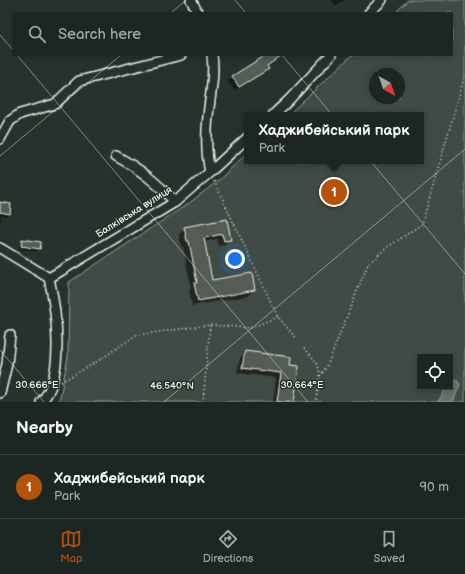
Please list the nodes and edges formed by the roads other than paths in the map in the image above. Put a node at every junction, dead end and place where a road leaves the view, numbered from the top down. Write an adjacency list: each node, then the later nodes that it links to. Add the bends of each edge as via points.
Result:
1 (191, 0): 3 (street)
2 (382, 0): 4 (street)
3 (197, 12)
4 (370, 12)
5 (177, 56): 9 (street, via 79,81 55,104 20,114 10,121)
6 (212, 56): 12 (street, via 214,69 208,117 207,158)
7 (330, 56): 8 (street)
8 (276, 112)
9 (0, 139)
10 (244, 141): 12 (street, Балківська вулиця)
11 (116, 156): 13 (street, via 154,180)
12 (210, 172): 13 (street, Балківська вулиця)
13 (175, 202): 15 (street, Балківська вулиця)
14 (0, 248): 15 (street)
15 (49, 278): 18 (street, via 54,301 57,352 49,389)
16 (10, 335): 17 (street)
17 (0, 393)
18 (41, 402)

